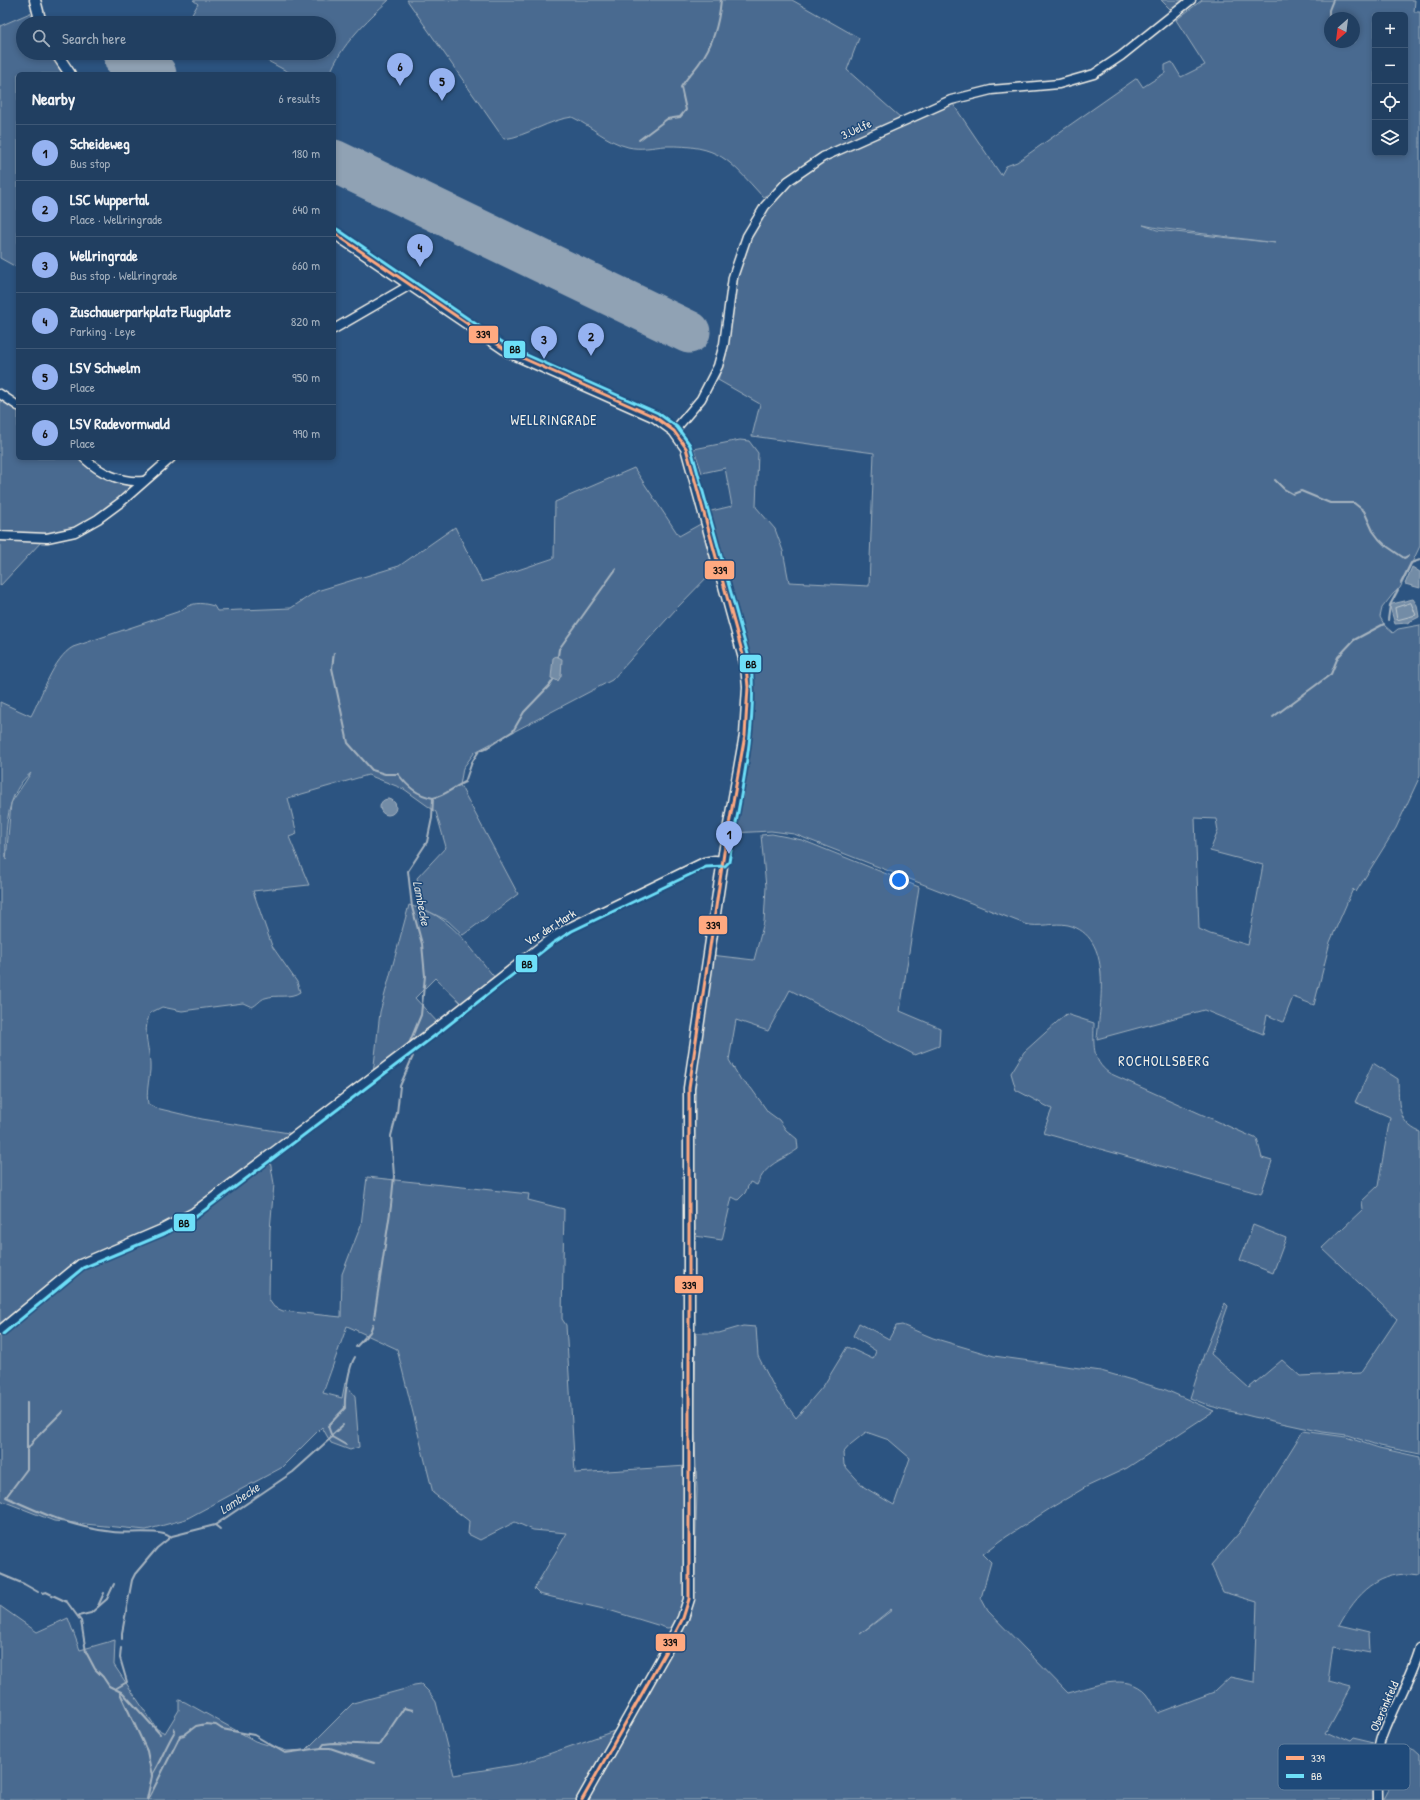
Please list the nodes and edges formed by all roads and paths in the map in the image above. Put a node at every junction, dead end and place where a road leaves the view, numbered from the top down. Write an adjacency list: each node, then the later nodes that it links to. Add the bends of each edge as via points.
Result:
1 (36, 0): 3 (main road)
2 (1191, 0): 11 (street, 3.Uelfe, via 1122,56 1094,74 1059,84 991,90 951,100 824,157 788,181 765,206 747,236 733,277 724,344 718,366 701,399)
3 (39, 16)
4 (61, 60): 5 (main road)
5 (69, 72)
6 (336, 234): 7 (main road)
7 (410, 285): 8 (street); 11 (main road, via 523,359 650,415)
8 (336, 328)
9 (0, 394): 10 (street)
10 (16, 405)
11 (674, 431): 16 (main road, via 686,448 706,517 740,640 748,687 745,735)
12 (87, 460): 14 (street, via 115,478)
13 (169, 460): 14 (street)
14 (143, 481): 15 (street, via 113,508 75,532 47,538)
15 (0, 536)
16 (724, 861): 17 (street, Vor der Mark, via 709,861 556,935 194,1212 162,1229 80,1264); 22 (main road, via 689,1088 689,1599 683,1618 666,1651)
17 (0, 1330)
18 (1420, 1648): 19 (street, Oberönkfeld)
19 (1418, 1660): 20 (street, Oberönkfeld)
20 (1381, 1744)
21 (1378, 1790): 23 (street, Oberönkfeld)
22 (582, 1800)
23 (1378, 1800)

